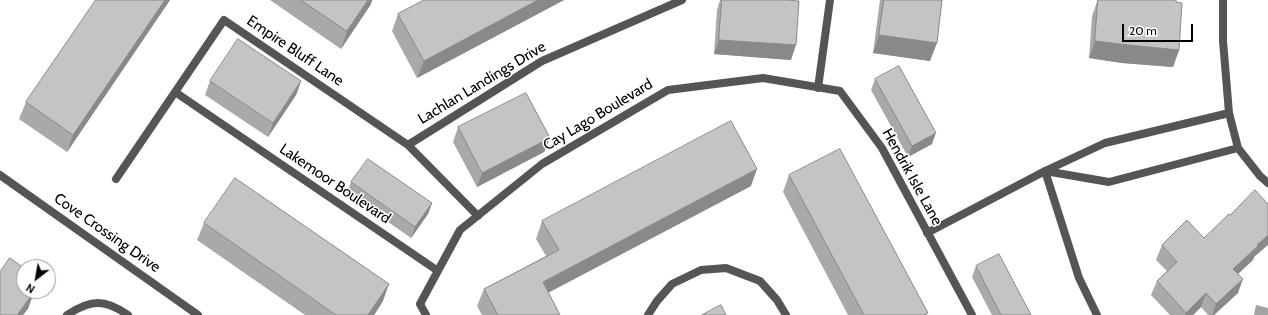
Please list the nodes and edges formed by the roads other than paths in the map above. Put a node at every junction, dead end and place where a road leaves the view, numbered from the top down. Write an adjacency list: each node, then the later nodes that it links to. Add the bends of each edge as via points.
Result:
1 (682, 0): 7 (street, Lachlan Landings Drive, via 542,61)
2 (830, 0): 4 (street)
3 (1223, 0): 6 (street, via 1223,41)
4 (818, 88): 13 (street, Cay Lago Boulevard, via 763,78 668,90 542,164); 14 (street, Hendrik Isle Lane, via 840,91 882,148)
5 (175, 92): 7 (street, Empire Bluff Lane, via 224,20); 11 (street, Empire Bluff Lane); 15 (street, Lakemoor Boulevard)
6 (1229, 113): 8 (street); 9 (street, via 1105,143)
7 (408, 145): 13 (street, Empire Bluff Lane)
8 (1238, 148): 9 (street, via 1109,182); 12 (street)
9 (1045, 171): 14 (street); 23 (street, via 1079,278)
10 (0, 175): 18 (street, Cove Crossing Drive)
11 (116, 179)
12 (1268, 184)
13 (478, 216): 15 (street, Cay Lago Boulevard, via 460,230)
14 (927, 233): 22 (street, Hendrik Isle Lane)
15 (438, 271): 19 (street, via 420,304)
16 (67, 315): 17 (street, via 91,303 105,303)
17 (128, 315)
18 (198, 315)
19 (426, 315)
20 (648, 315): 21 (street, via 672,284 701,270 726,268 760,281 778,300)
21 (786, 315)
22 (972, 315)
23 (1097, 315)

